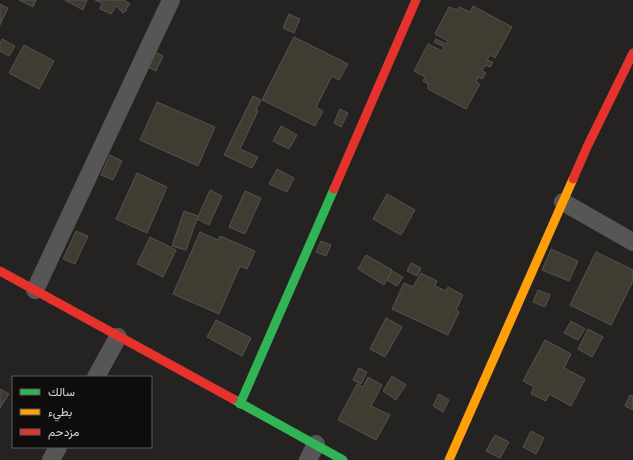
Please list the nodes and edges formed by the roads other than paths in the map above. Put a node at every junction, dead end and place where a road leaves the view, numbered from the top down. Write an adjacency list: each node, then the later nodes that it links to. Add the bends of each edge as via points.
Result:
1 (171, 0): 7 (street)
2 (416, 0): 10 (street)
3 (633, 53): 4 (street)
4 (563, 202): 5 (street); 16 (street)
5 (633, 242)
6 (0, 271): 7 (street)
7 (35, 290): 8 (street)
8 (118, 337): 9 (street); 10 (street)
9 (97, 376)
10 (240, 404): 11 (street)
11 (316, 444): 14 (street); 15 (street)
12 (58, 448): 13 (street)
13 (52, 460)
14 (308, 460)
15 (343, 460)
16 (449, 460)

